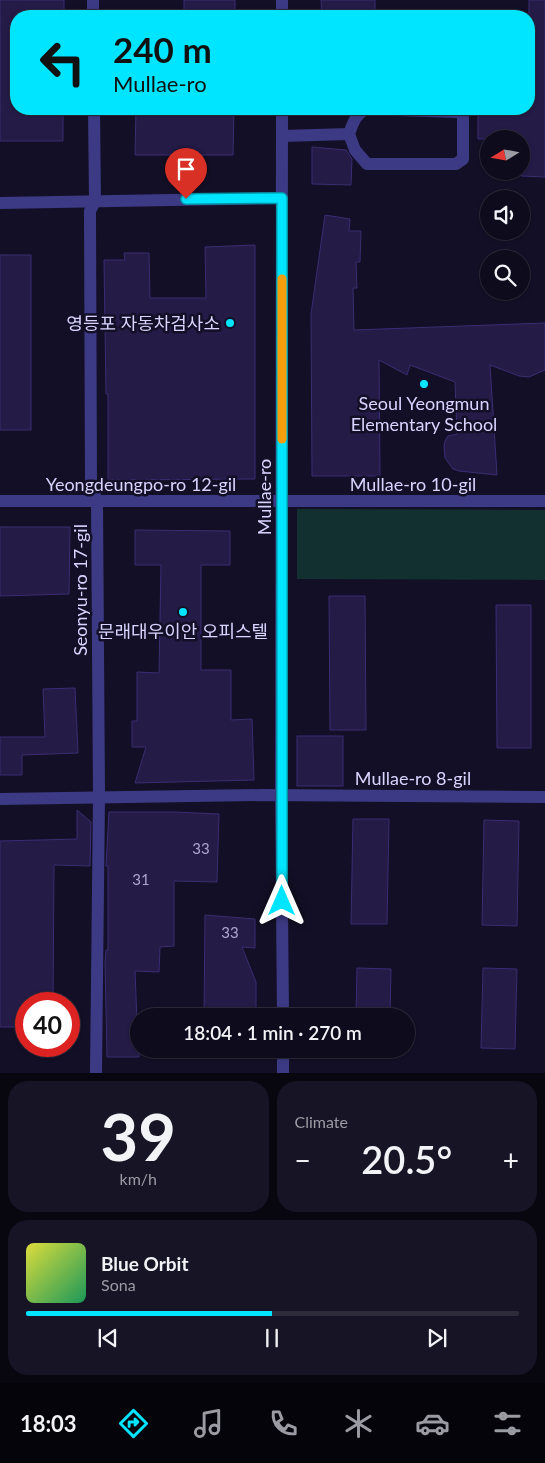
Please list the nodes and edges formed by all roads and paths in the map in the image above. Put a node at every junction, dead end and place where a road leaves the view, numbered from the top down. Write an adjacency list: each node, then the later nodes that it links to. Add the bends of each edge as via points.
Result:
1 (94, 115): 8 (street, Seonyu-ro 17-gil)
2 (282, 115): 6 (street, Mullae-ro)
3 (358, 115): 5 (street)
4 (462, 115): 5 (street, via 463,159 456,164 367,164 355,150)
5 (349, 134): 6 (street)
6 (282, 136): 7 (street, Mullae-ro)
7 (282, 198): 8 (street); 12 (street, Mullae-ro)
8 (95, 201): 9 (street); 11 (street, Seonyu-ro 17-gil, via 90,211 91,485)
9 (0, 203)
10 (0, 501): 11 (street, Yeongdeungpo-ro 12-gil)
11 (97, 501): 12 (street, Yeongdeungpo-ro 12-gil); 15 (street, Seonyu-ro 17-gil)
12 (282, 501): 13 (street, Mullae-ro 10-gil); 14 (street, Mullae-ro)
13 (545, 501)
14 (281, 795): 15 (street); 16 (street, Mullae-ro 8-gil); 18 (street, Mullae-ro)
15 (99, 796): 17 (street); 20 (street, Seonyu-ro 17-gil)
16 (545, 797)
17 (0, 799)
18 (283, 1008)
19 (283, 1058): 21 (street)
20 (96, 1073)
21 (283, 1073)

